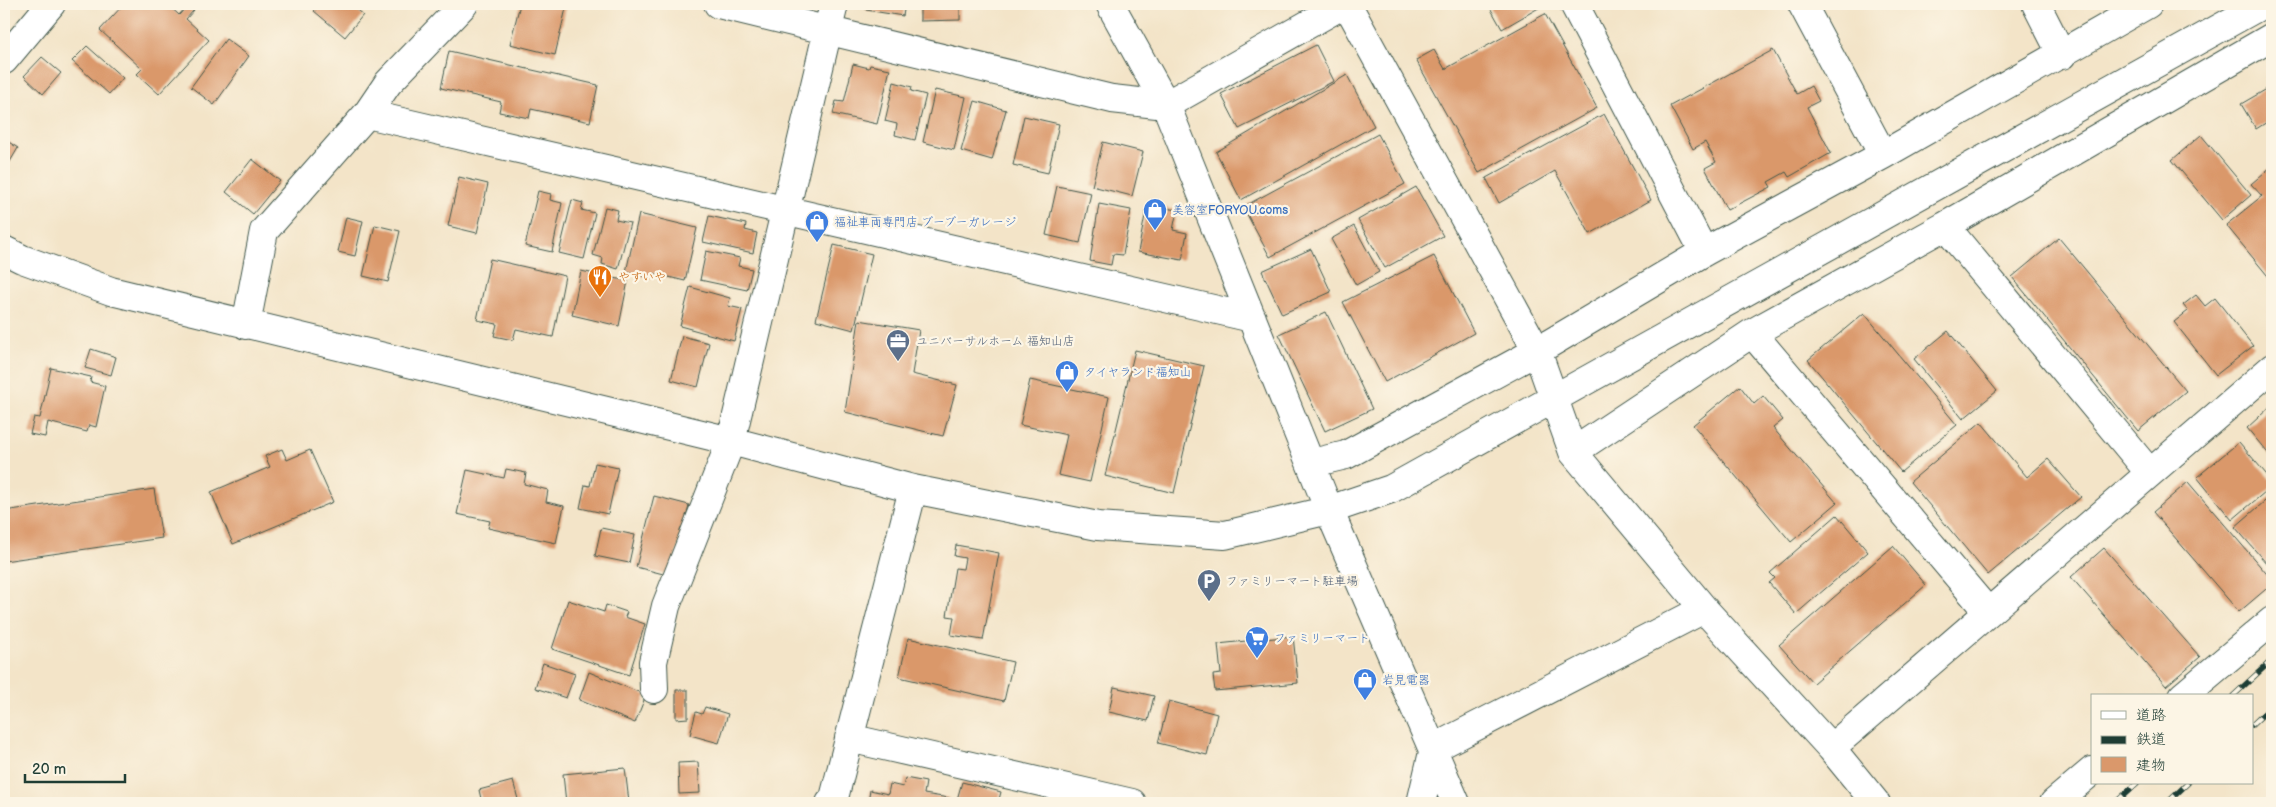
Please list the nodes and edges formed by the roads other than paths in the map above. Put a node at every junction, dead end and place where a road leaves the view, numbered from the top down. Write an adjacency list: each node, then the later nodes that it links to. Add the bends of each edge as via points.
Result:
1 (51, 4): 16 (street)
2 (464, 4): 18 (street, via 388,83)
3 (718, 4): 13 (street)
4 (834, 4): 13 (street)
5 (1110, 4): 17 (street)
6 (1346, 4): 17 (street); 27 (street)
7 (1574, 4): 23 (street)
8 (1802, 4): 19 (street)
9 (2036, 4): 15 (street)
10 (2148, 4): 15 (street)
11 (2264, 4): 12 (street); 29 (street)
12 (2272, 13)
13 (828, 30): 17 (street, via 1112,99); 20 (street)
14 (2272, 36): 21 (street)
15 (2062, 55): 19 (street)
16 (4, 60)
17 (1166, 105): 24 (street)
18 (366, 114): 20 (street); 25 (street, via 264,231)
19 (1883, 155): 23 (street)
20 (785, 210): 24 (street); 30 (street)
21 (1945, 226): 26 (street); 33 (street)
22 (4, 250): 25 (street, via 111,291)
23 (1704, 252): 27 (street)
24 (1252, 318): 32 (street)
25 (246, 325): 30 (street)
26 (1752, 333): 31 (street); 37 (street)
27 (1537, 351): 29 (street); 32 (street, via 1346,455)
28 (2272, 368): 33 (street)
29 (1555, 399): 31 (street); 35 (street, via 1392,489)
30 (731, 441): 34 (street); 39 (street, via 666,606 653,662)
31 (1573, 452): 36 (street)
32 (1312, 463): 35 (street)
33 (2150, 472): 37 (street)
34 (913, 489): 35 (street, via 1098,526 1225,535); 41 (street)
35 (1330, 510): 42 (street)
36 (1704, 610): 42 (street); 43 (street)
37 (1988, 612): 43 (street)
38 (2272, 621): 40 (street)
39 (654, 689)
40 (2185, 694)
41 (849, 738): 45 (street); 46 (street)
42 (1434, 748): 48 (street); 49 (street)
43 (1831, 748): 50 (street)
44 (2091, 772): 51 (street)
45 (1056, 795): 47 (street)
46 (832, 803)
47 (1132, 803)
48 (1421, 803)
49 (1456, 803)
50 (1876, 803)
51 (2054, 803)

